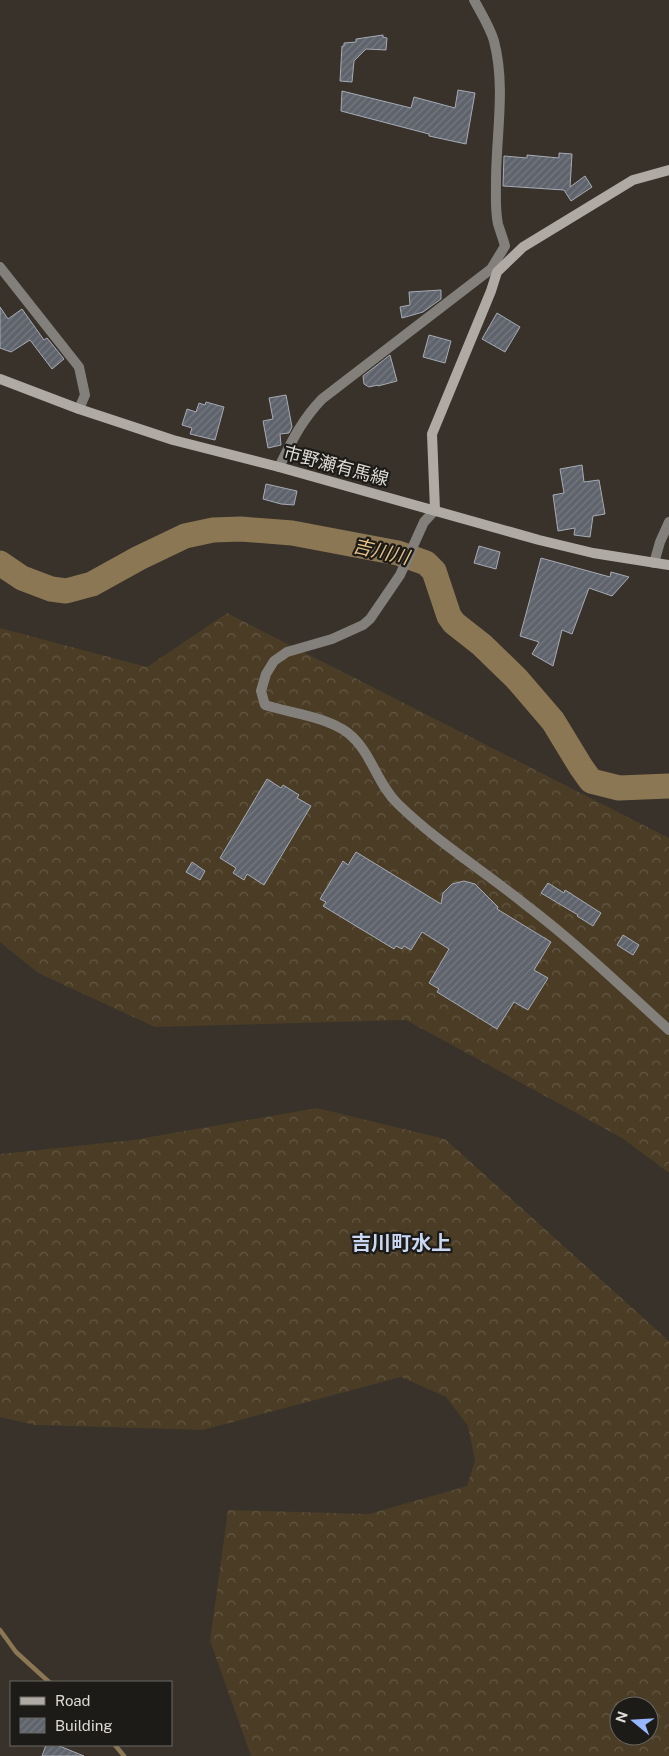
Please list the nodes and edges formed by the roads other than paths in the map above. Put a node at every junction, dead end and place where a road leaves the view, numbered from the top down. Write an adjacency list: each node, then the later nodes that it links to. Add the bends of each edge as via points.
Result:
1 (474, 0): 4 (street, via 491,33 498,60 496,202 505,246)
2 (669, 170): 4 (main road, via 633,180 523,247)
3 (0, 267): 6 (street, via 79,367 85,395)
4 (494, 270): 7 (street, via 322,399 299,426); 8 (main road, via 492,291 432,434)
5 (0, 379): 6 (main road, 市野瀬有馬線)
6 (79, 410): 7 (main road, 市野瀬有馬線, via 173,440)
7 (279, 467): 8 (main road, 市野瀬有馬線)
8 (435, 510): 10 (main road, 市野瀬有馬線, via 593,553); 12 (street, via 424,522 400,575 370,619 332,639 287,652 274,661 261,691 265,705 324,722 348,733 396,803 568,938)
9 (669, 522): 10 (street)
10 (654, 563): 11 (main road, 市野瀬有馬線)
11 (669, 565)
12 (669, 1030)

